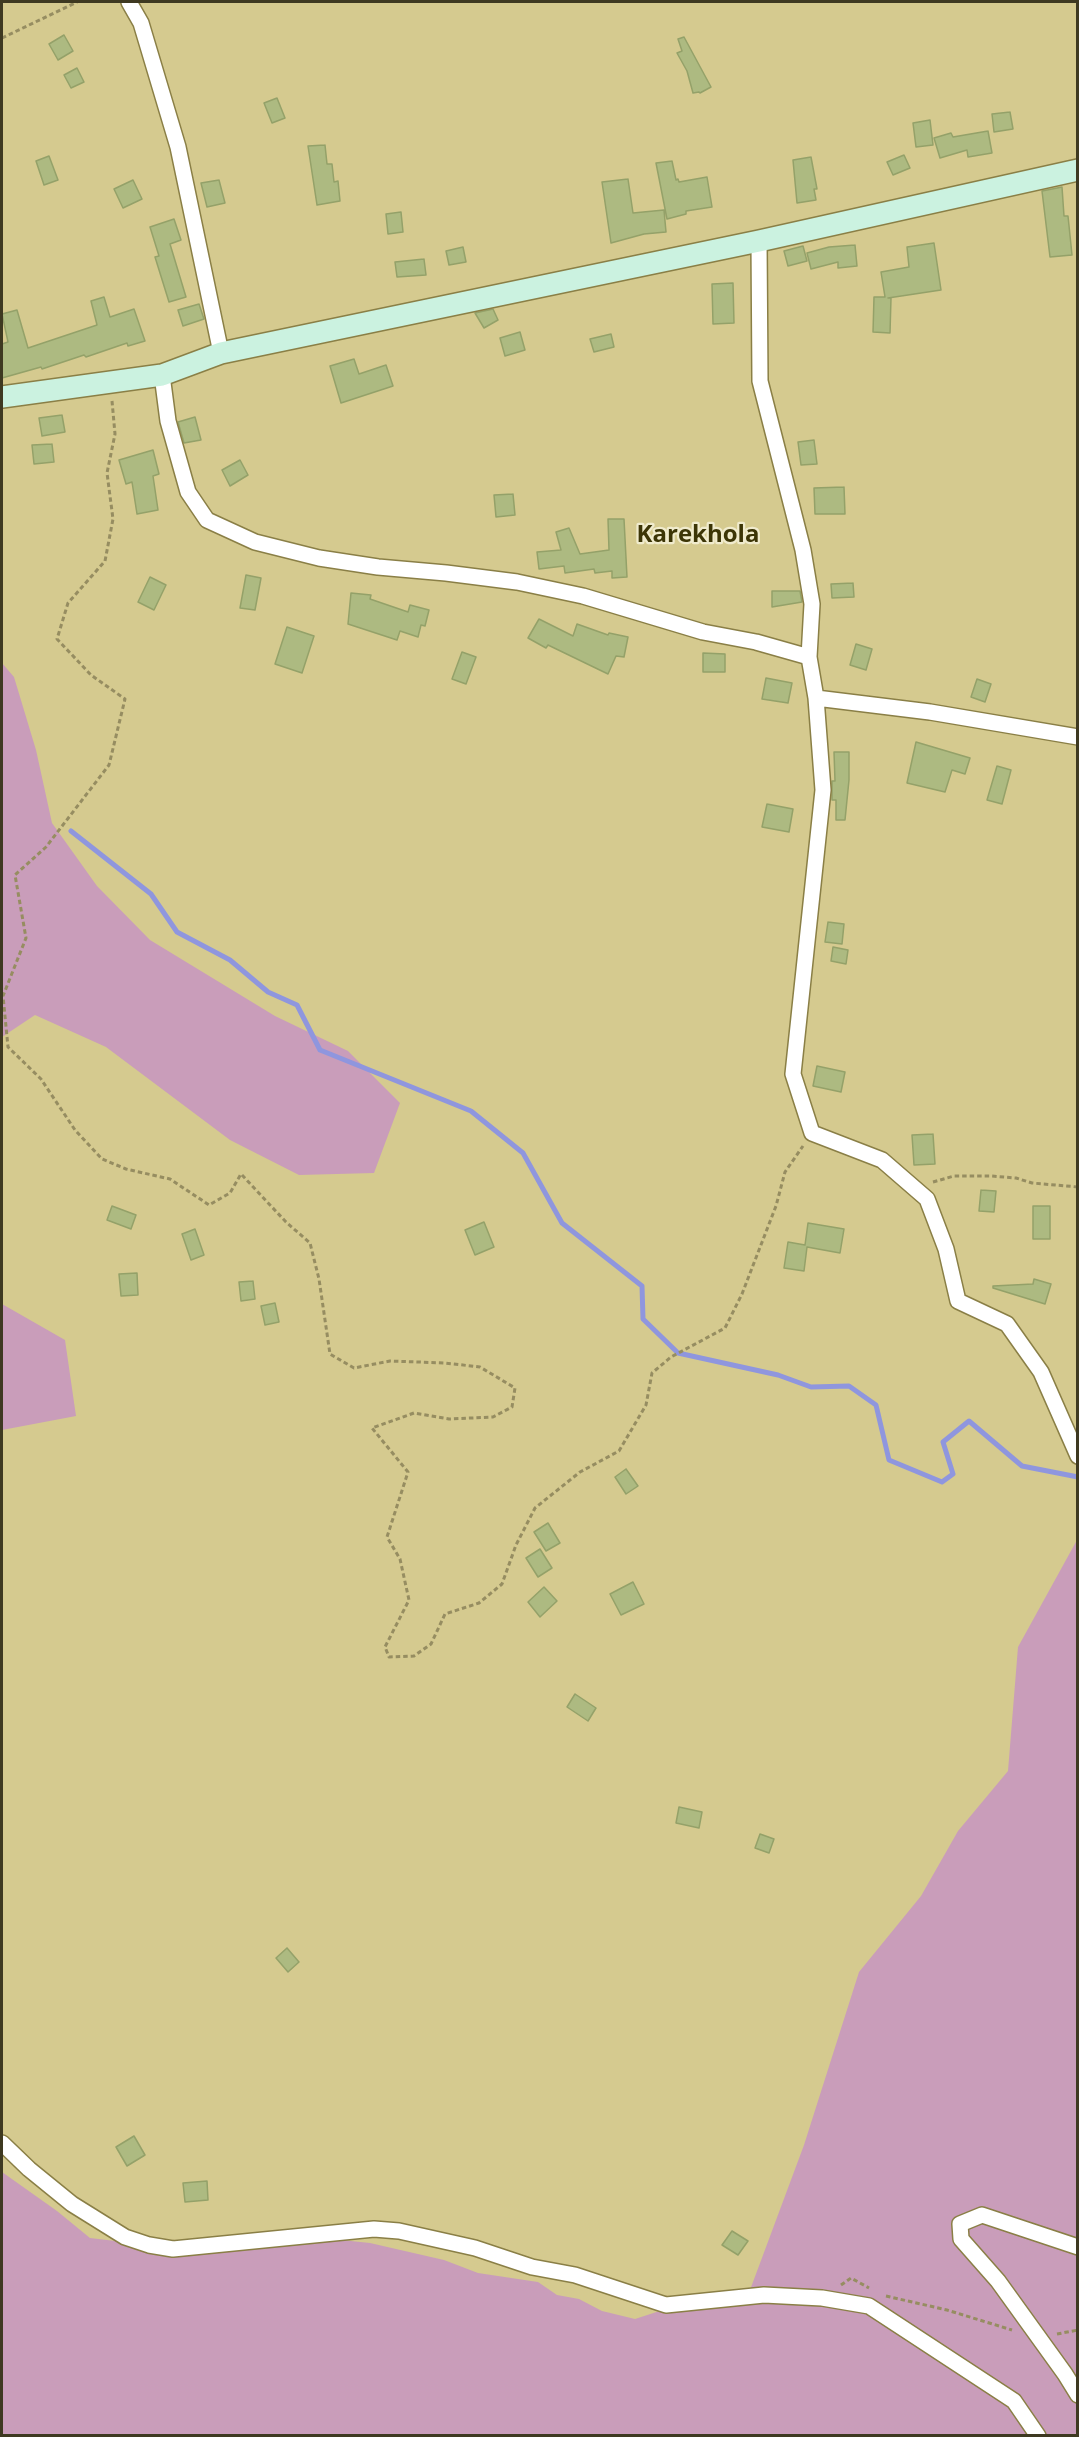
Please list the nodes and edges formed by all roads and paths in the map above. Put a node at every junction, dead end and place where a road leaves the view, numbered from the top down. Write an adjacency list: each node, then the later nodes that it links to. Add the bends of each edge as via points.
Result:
1 (77, 2): 3 (path)
2 (129, 2): 6 (street, via 141,23 178,147)
3 (2, 38)
4 (1077, 170): 5 (street)
5 (759, 241): 6 (street); 10 (street, via 760,381 803,550 812,604)
6 (221, 353): 7 (street)
7 (162, 375): 8 (street); 10 (street, via 168,421 188,492 207,520 255,542 319,558 517,582)
8 (111, 382): 9 (street); 13 (path, via 115,434 107,473 113,519 105,561 68,603 57,639 91,675 125,699 109,765 46,847 15,875 26,938 3,996 8,1047 41,1079 75,1130 102,1159 170,1179 209,1205 230,1194 241,1174 310,1243 330,1354 354,1368 390,1361 480,1367 515,1388 512,1407 493,1417 449,1419 414,1413 372,1428 408,1472 387,1538 400,1559 409,1600 386,1647 389,1657 414,1656 431,1644 445,1614 479,1603 502,1584 535,1508 580,1472 619,1451 645,1405 652,1373 671,1356 725,1328 776,1206 785,1172)
9 (2, 397)
10 (809, 657): 11 (street)
11 (816, 698): 12 (street, via 930,712); 13 (street, via 823,790 794,1074)
12 (1077, 737)
13 (812, 1132): 15 (street, via 882,1160)
14 (1077, 1187): 15 (path, via 966,1175 941,1179)
15 (919, 1191): 16 (street, via 927,1199 946,1250 958,1301 1007,1324 1041,1372)
16 (1076, 1455)
17 (2, 2143): 21 (street, via 72,2204 125,2237 149,2245 173,2249 374,2229 475,2248 666,2305 764,2295)
18 (1077, 2247): 23 (street, via 982,2215 960,2224 961,2239)
19 (870, 2289): 21 (path, via 851,2278)
20 (879, 2294): 23 (path)
21 (822, 2298): 25 (street, via 869,2306 1014,2401)
22 (1077, 2330): 23 (path)
23 (1039, 2337): 24 (street)
24 (1077, 2396)
25 (1038, 2436)

